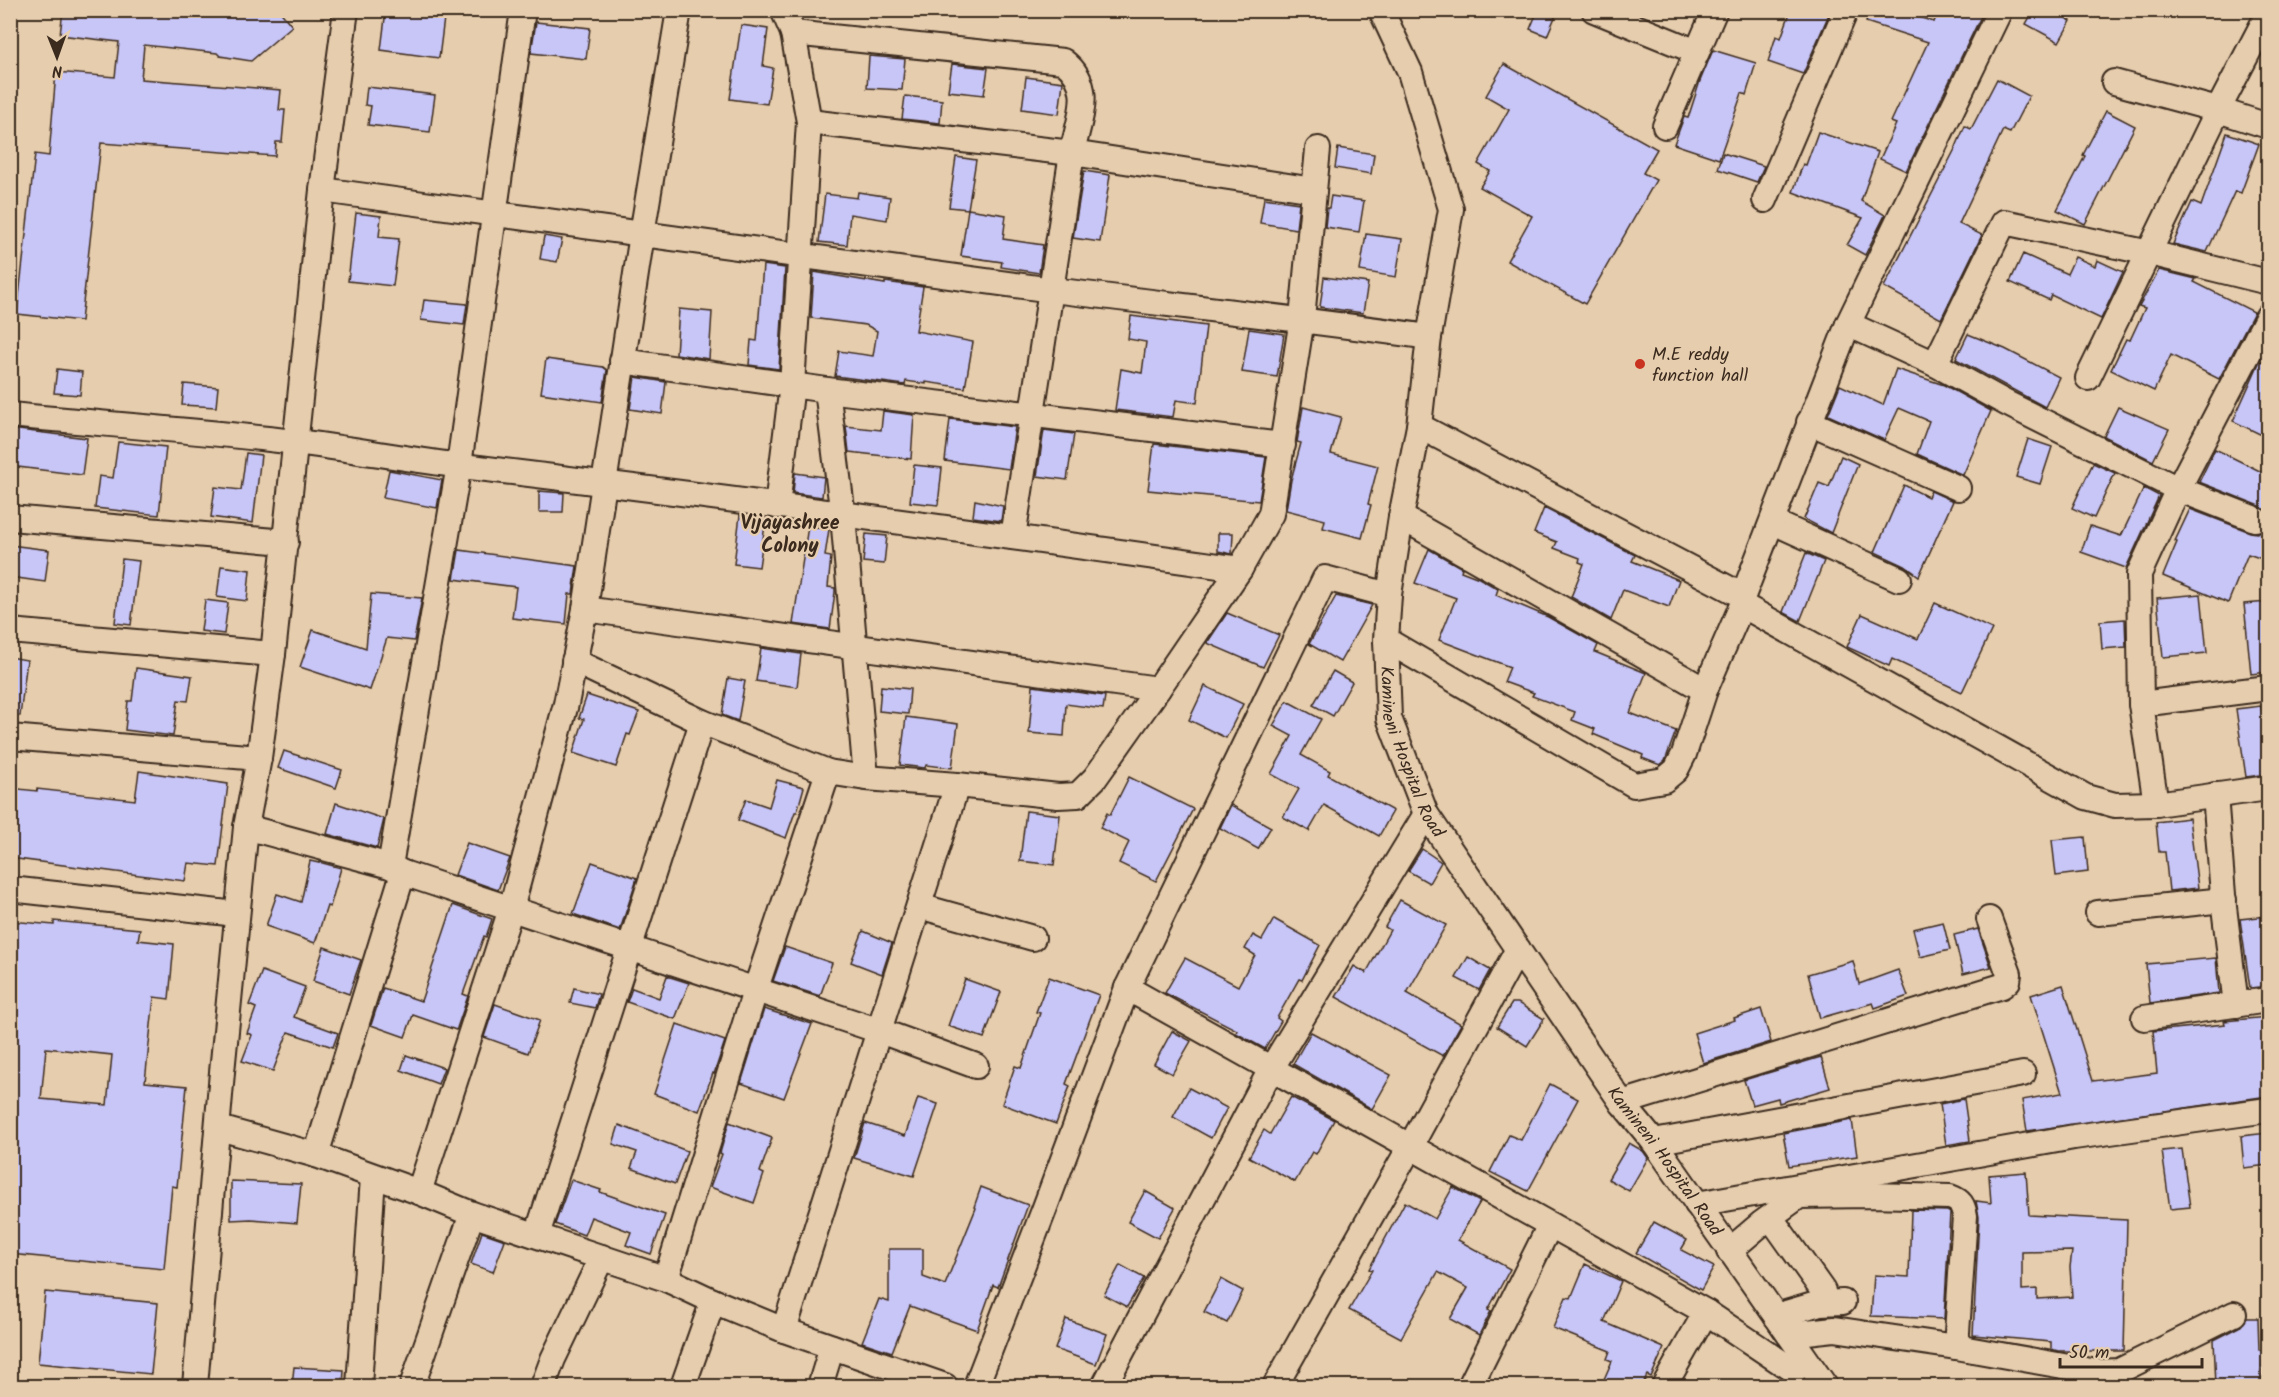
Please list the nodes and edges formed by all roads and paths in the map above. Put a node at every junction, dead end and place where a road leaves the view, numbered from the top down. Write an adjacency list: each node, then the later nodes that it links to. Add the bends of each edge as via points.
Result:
1 (346, 10): 20 (street)
2 (523, 10): 23 (street)
3 (679, 10): 24 (street)
4 (783, 10): 11 (street)
5 (1381, 10): 32 (street, Kamineni Hospital Road, via 1410,72 1452,209)
6 (1594, 10): 12 (street)
7 (1715, 10): 12 (street)
8 (1846, 10): 22 (street)
9 (2000, 10): 31 (street)
10 (2268, 15): 14 (street)
11 (793, 33): 15 (street); 19 (street, via 1063,61 1079,77 1084,94)
12 (1697, 52): 16 (street)
13 (2114, 82): 14 (street)
14 (2218, 110): 17 (street); 25 (street)
15 (809, 122): 19 (street); 26 (street)
16 (1665, 126)
17 (2268, 126)
18 (1318, 149): 21 (street)
19 (1072, 153): 21 (street); 28 (street)
20 (322, 190): 23 (street); 42 (street)
21 (1314, 190): 30 (street)
22 (1765, 200)
23 (495, 213): 24 (street); 44 (street)
24 (642, 234): 26 (street); 33 (street)
25 (2150, 254): 27 (street); 34 (street, via 2004,222); 35 (street)
26 (800, 256): 28 (street); 36 (street)
27 (2268, 282)
28 (1051, 290): 30 (street); 38 (street)
29 (2268, 316): 47 (street)
30 (1302, 319): 32 (street); 43 (street)
31 (1848, 324): 34 (street); 40 (street)
32 (1429, 337): 41 (street, Kamineni Hospital Road)
33 (622, 361): 36 (street); 45 (street)
34 (1935, 364): 47 (street)
35 (2088, 378)
36 (792, 385): 37 (street); 48 (street)
37 (827, 390): 38 (street); 49 (street)
38 (1031, 414): 43 (street); 54 (street)
39 (10, 415): 42 (street)
40 (1809, 422): 46 (street); 53 (street)
41 (1419, 426): 50 (street, Kamineni Hospital Road); 59 (street)
42 (296, 442): 44 (street); 55 (street)
43 (1283, 445): 56 (street, via 1271,514)
44 (459, 465): 45 (street); 81 (street)
45 (604, 482): 48 (street); 60 (street)
46 (1958, 488)
47 (2178, 489): 52 (street); 69 (street, via 2139,574)
48 (777, 506): 49 (street)
49 (843, 516): 54 (street); 63 (street)
50 (1401, 517): 58 (street, Kamineni Hospital Road); 68 (street)
51 (10, 518): 55 (street)
52 (2255, 519)
53 (1773, 522): 57 (street); 59 (street)
54 (1013, 537): 56 (street)
55 (286, 542): 64 (street)
56 (1240, 569): 66 (street)
57 (1899, 579)
58 (1389, 595): 62 (street, Kamineni Hospital Road); 92 (street, via 1325,578)
59 (1742, 601): 68 (street); 78 (street, via 2086,797 2115,805)
60 (585, 609): 63 (street); 65 (street)
61 (10, 631): 64 (street)
62 (1386, 640): 68 (street, via 1634,785 1664,780 1676,770); 79 (street, Kamineni Hospital Road, via 1389,718)
63 (853, 645): 66 (street); 74 (street)
64 (273, 654): 72 (street)
65 (574, 661): 70 (street); 85 (street)
66 (1158, 688): 75 (street, via 1095,778 1078,795)
67 (2268, 688): 69 (street)
68 (1705, 690)
69 (2141, 704): 78 (street)
70 (702, 722): 73 (street); 90 (street)
71 (10, 737): 72 (street)
72 (259, 758): 80 (street)
73 (828, 772): 74 (street); 93 (street)
74 (866, 778): 75 (street)
75 (957, 785): 84 (street)
76 (2268, 788): 77 (street)
77 (2215, 795): 78 (street); 83 (street)
78 (2156, 804)
79 (1426, 814): 91 (street, Kamineni Hospital Road); 99 (street)
80 (246, 827): 81 (street); 87 (street)
81 (397, 870): 85 (street); 106 (street)
82 (10, 889): 87 (street)
83 (2224, 900): 86 (street); 95 (street)
84 (919, 906): 89 (street); 97 (street)
85 (511, 909): 90 (street); 108 (street)
86 (2098, 913)
87 (237, 914): 103 (street)
88 (1989, 919): 101 (street, via 2009,974 2002,986)
89 (1033, 938)
90 (630, 949): 93 (street); 113 (street)
91 (1518, 949): 101 (street, Kamineni Hospital Road); 105 (street)
92 (1127, 988): 99 (street); 132 (street)
93 (755, 991): 97 (street); 116 (street)
94 (2268, 1000): 95 (street)
95 (2236, 1005): 96 (street)
96 (2145, 1018)
97 (880, 1031): 98 (street); 121 (street)
98 (976, 1066)
99 (1271, 1069): 105 (street); 133 (street)
100 (2023, 1074): 104 (street)
101 (1623, 1103): 104 (street, Kamineni Hospital Road)
102 (2268, 1110): 109 (street, via 2074,1137)
103 (219, 1128): 106 (street); 125 (street)
104 (1654, 1142): 109 (street, Kamineni Hospital Road)
105 (1410, 1147): 112 (street); 134 (street)
106 (316, 1155): 107 (street)
107 (373, 1177): 108 (street); 126 (street)
108 (419, 1192): 110 (street)
109 (1697, 1204): 114 (street, Kamineni Hospital Road)
110 (472, 1214): 113 (street); 127 (street)
111 (1770, 1218): 114 (street); 120 (street, via 1833,1296); 123 (street, via 1799,1196 1959,1200 1965,1216)
112 (1550, 1225): 118 (street); 135 (street)
113 (537, 1235): 115 (street)
114 (1730, 1251): 120 (street, Kamineni Hospital Road)
115 (602, 1257): 116 (street); 128 (street)
116 (666, 1279): 117 (street)
117 (713, 1301): 121 (street); 129 (street)
118 (1706, 1312): 124 (street); 136 (street)
119 (2234, 1314): 123 (street, via 2119,1371 2079,1370)
120 (1783, 1325): 123 (street); 124 (street, Kamineni Hospital Road)
121 (784, 1330): 122 (street)
122 (832, 1347): 130 (street); 131 (street)
123 (1956, 1347)
124 (1796, 1373): 137 (street, Kamineni Hospital Road)
125 (195, 1386)
126 (359, 1386)
127 (412, 1386)
128 (543, 1386)
129 (683, 1386)
130 (820, 1386)
131 (945, 1386)
132 (976, 1386)
133 (1104, 1386)
134 (1275, 1386)
135 (1470, 1386)
136 (1664, 1386)
137 (1826, 1386)

